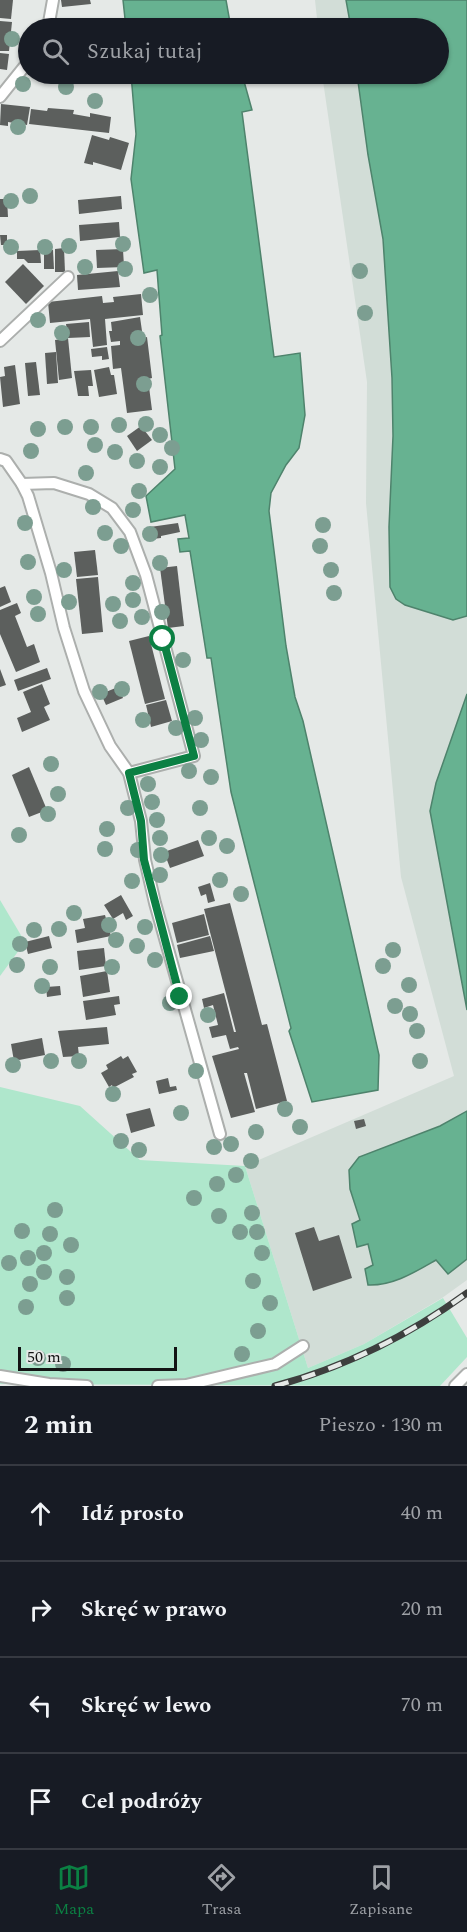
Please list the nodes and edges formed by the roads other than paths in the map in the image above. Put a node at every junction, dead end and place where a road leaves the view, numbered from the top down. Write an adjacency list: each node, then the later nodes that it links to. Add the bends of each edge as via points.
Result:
1 (53, 0): 2 (lane)
2 (50, 18)
3 (18, 74): 4 (lane)
4 (0, 97)
5 (68, 277): 6 (lane)
6 (0, 341)
7 (0, 459): 8 (lane, via 6,461)
8 (22, 484): 9 (lane, via 84,691 110,746); 9 (lane, via 54,483 89,494 112,508 130,532 146,574 194,756)
9 (129, 773): 10 (lane, via 141,821 144,860)
10 (220, 1134)
11 (303, 1346): 15 (lane, via 275,1364 186,1385)
12 (467, 1374): 16 (lane)
13 (0, 1376): 14 (lane)
14 (87, 1386)
15 (158, 1386)
16 (455, 1386)

